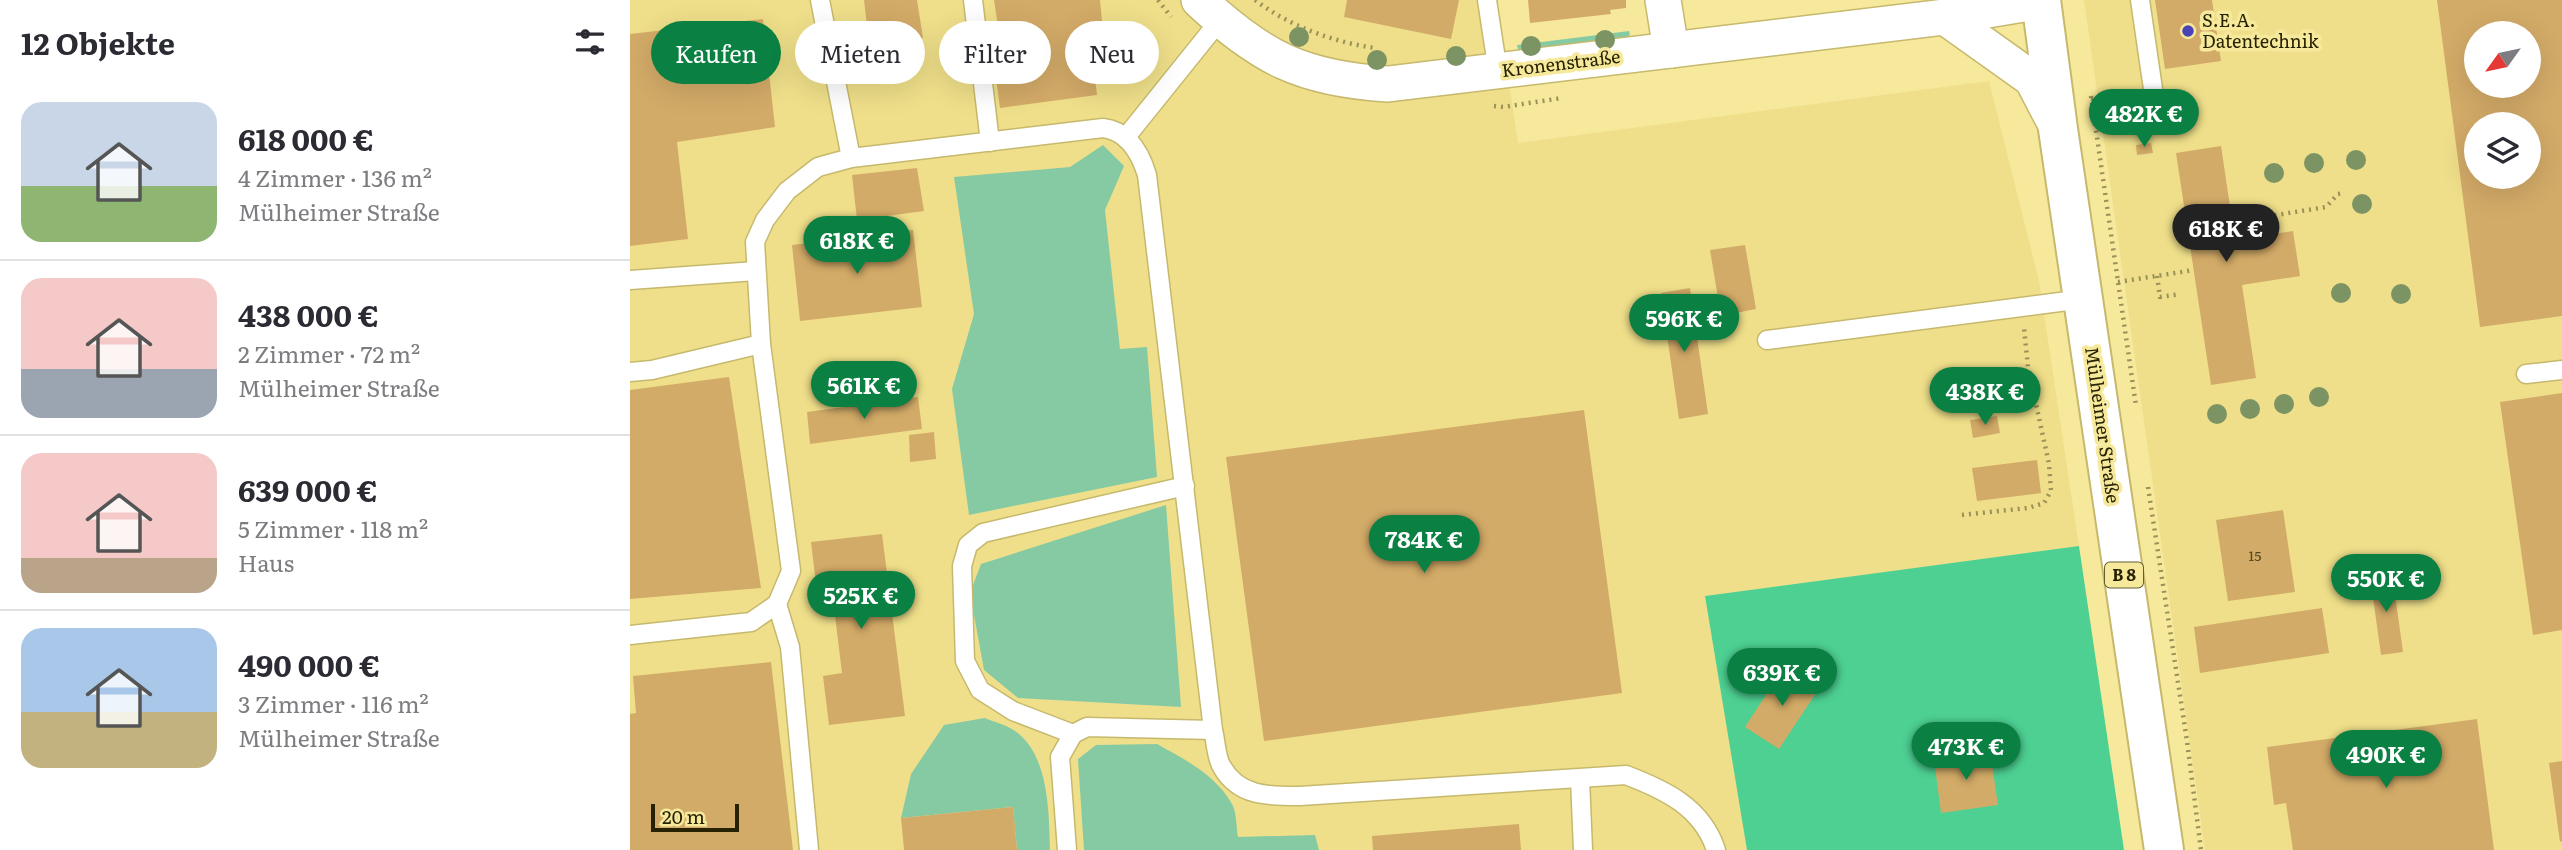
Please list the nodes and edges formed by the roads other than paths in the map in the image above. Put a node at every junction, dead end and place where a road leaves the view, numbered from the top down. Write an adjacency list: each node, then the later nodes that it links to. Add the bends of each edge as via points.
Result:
1 (820, 0): 15 (lane)
2 (973, 0): 14 (lane)
3 (1487, 0): 10 (lane)
4 (1663, 0): 9 (street)
5 (2041, 0): 8 (street, Kronenstraße); 12 (main road, Mülheimer Straße / B 8)
6 (2140, 0): 11 (lane)
7 (1210, 10): 10 (street, Kronenstraße, via 1257,49 1293,67 1334,78 1388,85); 13 (lane)
8 (1945, 17): 9 (street, Kronenstraße); 12 (street, via 2032,79)
9 (1671, 50): 10 (street, Kronenstraße)
10 (1497, 72)
11 (2153, 89)
12 (2058, 129): 18 (main road, Mülheimer Straße / B 8)
13 (1126, 137): 14 (lane, via 1103,128); 24 (lane, via 1147,175)
14 (990, 142): 15 (lane)
15 (851, 158): 16 (lane, via 818,167 787,191 755,242)
16 (756, 271): 17 (lane); 20 (lane)
17 (630, 280)
18 (2083, 299): 19 (lane); 34 (main road, Mülheimer Straße / B 8)
19 (1767, 340)
20 (761, 344): 22 (lane); 25 (lane, via 791,571)
21 (2562, 370): 23 (lane)
22 (630, 372)
23 (2526, 374)
24 (1185, 486): 27 (lane); 28 (lane, via 982,533 968,545 962,566 965,661 980,690 1013,710)
25 (777, 604): 26 (lane, via 751,621); 30 (lane, via 790,647)
26 (630, 635)
27 (1213, 730): 28 (lane, via 1087,727); 29 (lane, via 1220,766 1237,785 1258,796)
28 (1073, 734): 31 (lane, via 1060,757)
29 (1580, 779): 32 (lane); 33 (lane, via 1626,775 1674,796 1699,817)
30 (809, 850)
31 (1067, 850)
32 (1583, 850)
33 (1716, 850)
34 (2164, 850)

